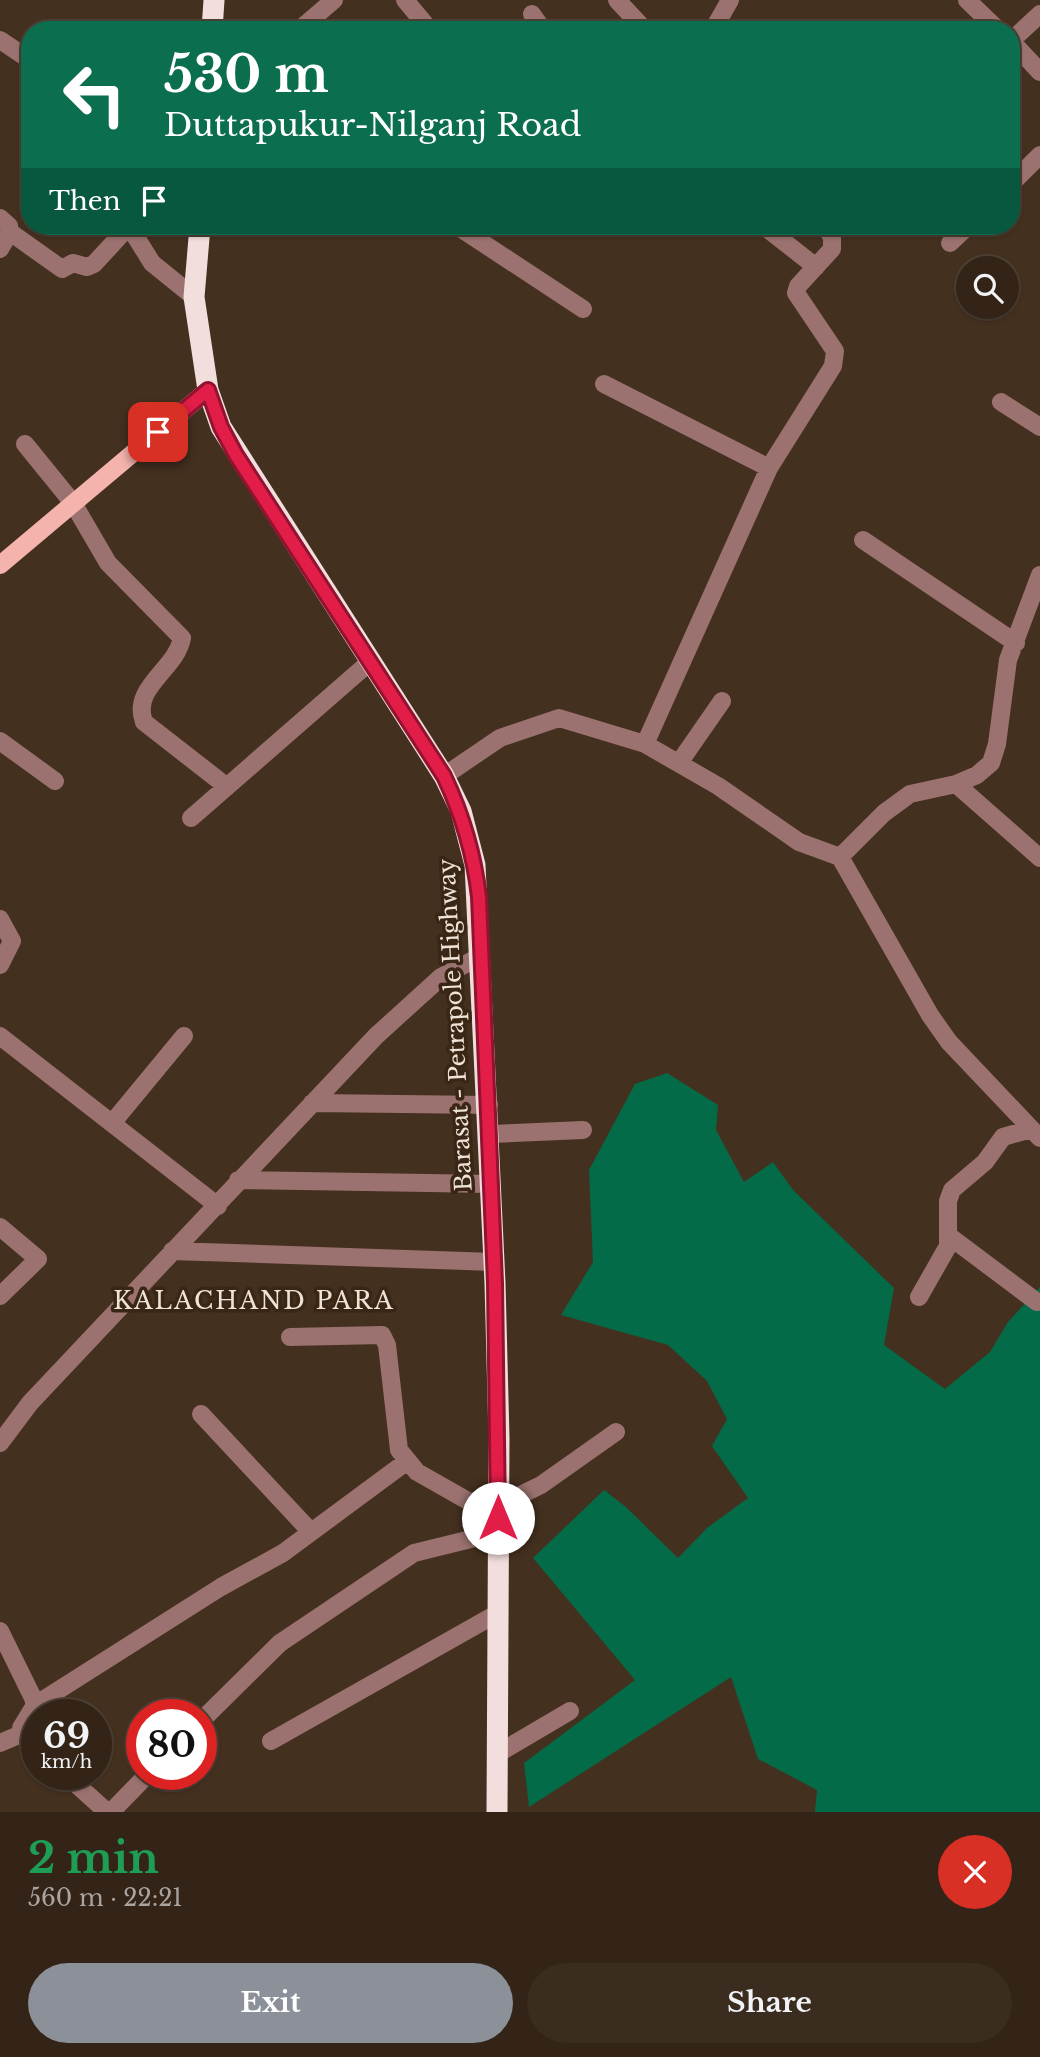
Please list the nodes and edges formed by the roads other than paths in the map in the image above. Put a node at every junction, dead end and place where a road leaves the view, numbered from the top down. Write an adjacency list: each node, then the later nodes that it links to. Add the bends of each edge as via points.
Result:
1 (215, 0): 9 (highway)
2 (334, 0): 10 (street)
3 (405, 0): 11 (street)
4 (617, 0): 13 (street)
5 (730, 0): 14 (street)
6 (967, 0): 15 (street)
7 (532, 14): 12 (street)
8 (1040, 14): 16 (street)
9 (213, 21)
10 (310, 21)
11 (422, 21)
12 (537, 21)
13 (637, 21)
14 (718, 21)
15 (989, 21)
16 (1020, 33)
17 (0, 40): 19 (street)
18 (1020, 50): 20 (street)
19 (21, 54)
20 (1040, 72)
21 (1040, 155): 22 (street)
22 (1020, 175)
23 (5, 225): 24 (street, via 62,269 73,263 94,264); 32 (street)
24 (121, 235)
25 (135, 235): 34 (street, via 152,263)
26 (200, 235): 34 (highway, Barasat - Petrapole Highway)
27 (471, 235): 35 (street)
28 (775, 235): 33 (street)
29 (830, 235): 33 (street, via 832,249)
30 (958, 235): 31 (street)
31 (950, 243)
32 (0, 249)
33 (816, 267): 41 (street, via 796,293 835,351 835,358)
34 (194, 297): 37 (highway, Barasat - Petrapole Highway)
35 (583, 309)
36 (604, 384): 41 (street)
37 (208, 390): 42 (main road); 47 (highway, Barasat - Petrapole Highway, via 236,455)
38 (1001, 402): 39 (street)
39 (1040, 427)
40 (25, 444): 42 (street)
41 (769, 468): 50 (street)
42 (73, 503): 44 (main road); 55 (street, via 108,563 182,638 176,655 143,696 144,722)
43 (863, 540): 46 (street)
44 (0, 565)
45 (1040, 575): 46 (street)
46 (1016, 643): 54 (street, via 1008,660 997,744 990,763)
47 (371, 661): 52 (highway, Barasat - Petrapole Highway); 55 (street)
48 (723, 701): 51 (street)
49 (0, 741): 53 (street)
50 (645, 744): 51 (street); 52 (street, via 559,718 500,738)
51 (679, 763): 57 (street, via 799,842)
52 (444, 776): 60 (highway, Barasat - Petrapole Highway, via 461,811 475,865)
53 (55, 781)
54 (956, 784): 57 (street, via 911,794 884,813); 58 (street)
55 (226, 786): 56 (street)
56 (191, 818)
57 (840, 857): 68 (street, via 930,1015 969,1066)
58 (1040, 858)
59 (0, 919): 61 (street, via 12,942)
60 (481, 956): 64 (street, via 452,970 404,1010); 65 (highway, Barasat - Petrapole Highway)
61 (0, 965)
62 (0, 1035): 66 (street)
63 (184, 1036): 66 (street)
64 (312, 1103): 65 (street); 70 (street)
65 (489, 1105): 69 (highway, Barasat - Petrapole Highway)
66 (113, 1122): 72 (street)
67 (583, 1130): 69 (street)
68 (1036, 1133): 74 (street, via 1003,1137 985,1162 952,1190)
69 (489, 1134): 71 (highway, Barasat - Petrapole Highway)
70 (239, 1180): 71 (street); 72 (street)
71 (491, 1184): 76 (highway, Barasat - Petrapole Highway)
72 (218, 1206): 75 (street)
73 (0, 1227): 77 (street, via 38,1259)
74 (949, 1236): 78 (street, via 947,1251); 79 (street)
75 (172, 1251): 76 (street); 83 (street, via 30,1403)
76 (494, 1262): 85 (highway, Barasat - Petrapole Highway)
77 (0, 1296)
78 (919, 1297)
79 (1037, 1301)
80 (290, 1337): 84 (street, via 382,1335 399,1450)
81 (201, 1414): 86 (street)
82 (616, 1432): 85 (street)
83 (0, 1443)
84 (406, 1462): 85 (street); 86 (street)
85 (498, 1520): 87 (highway, Barasat - Petrapole Highway); 91 (street, via 475,1538 414,1553 280,1643)
86 (312, 1532): 90 (street)
87 (498, 1613): 94 (street); 96 (highway, Barasat - Petrapole Highway)
88 (0, 1631): 89 (street)
89 (32, 1699)
90 (44, 1699)
91 (217, 1705)
92 (570, 1711): 96 (street)
93 (21, 1734): 95 (street)
94 (271, 1741)
95 (0, 1743)
96 (497, 1754): 100 (highway, Barasat - Petrapole Highway)
97 (84, 1790): 99 (street)
98 (132, 1790): 99 (street)
99 (109, 1812)
100 (498, 1812)

